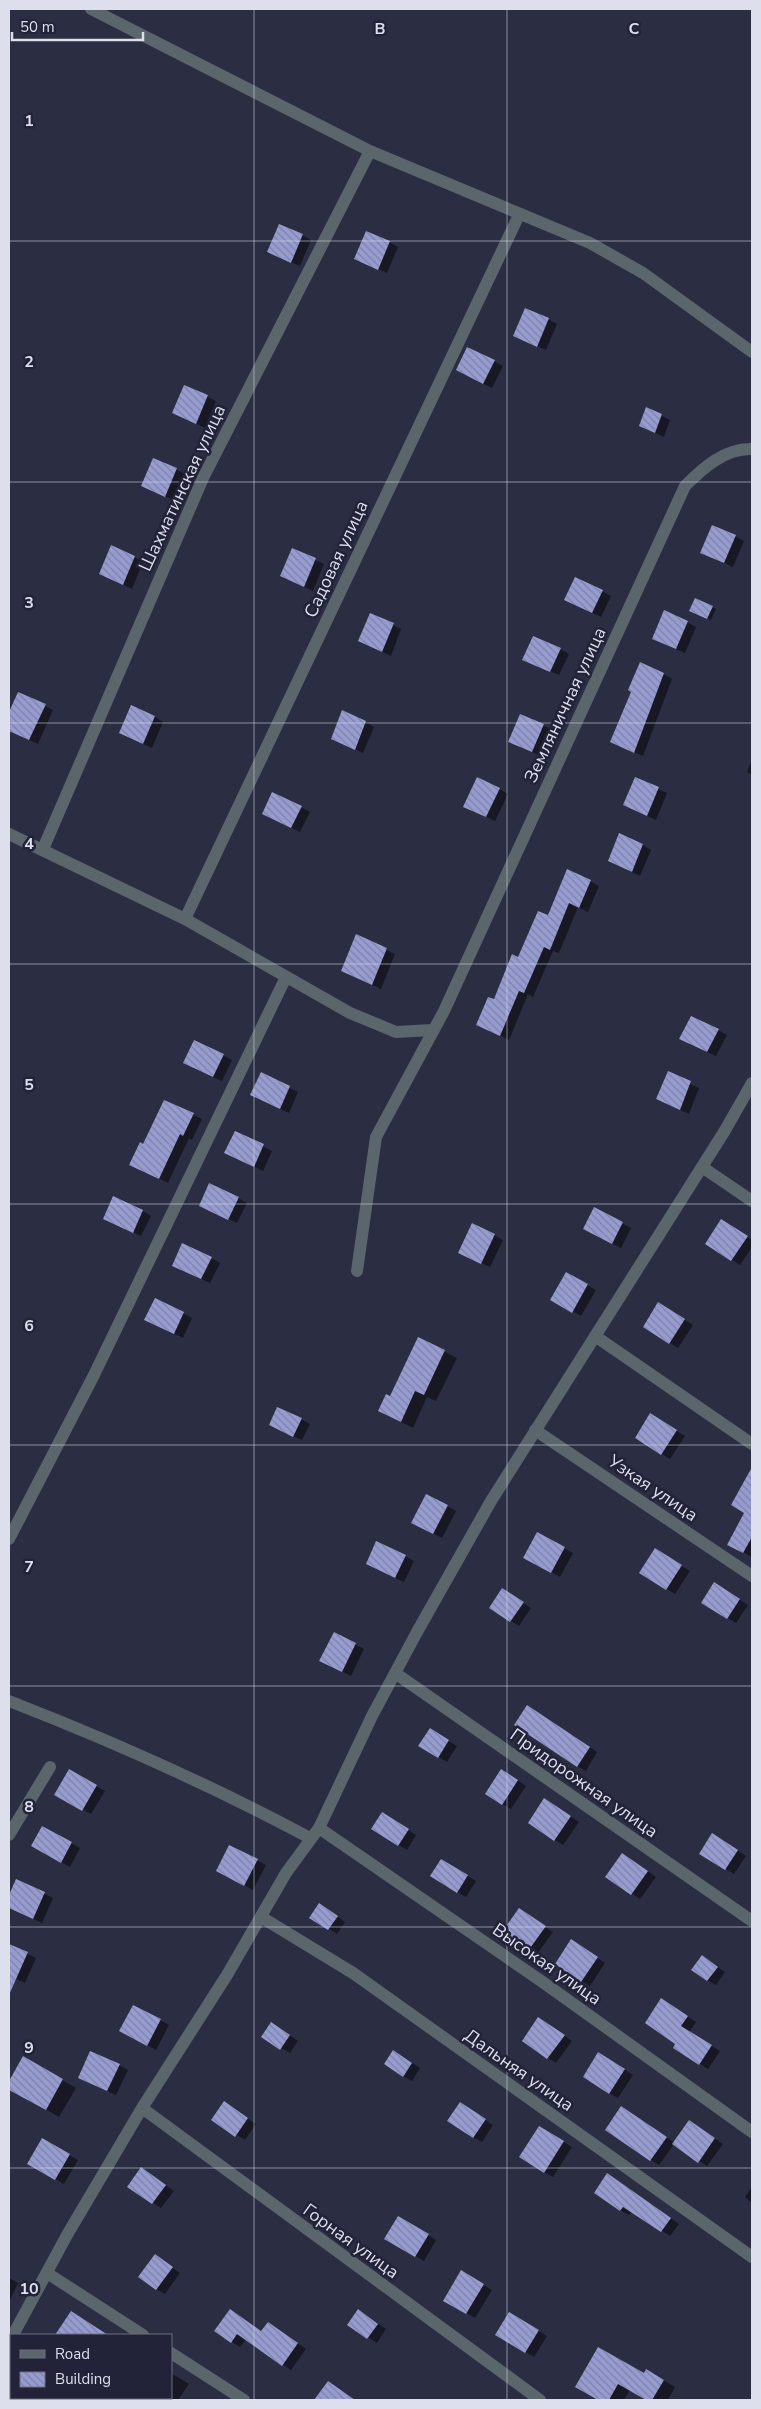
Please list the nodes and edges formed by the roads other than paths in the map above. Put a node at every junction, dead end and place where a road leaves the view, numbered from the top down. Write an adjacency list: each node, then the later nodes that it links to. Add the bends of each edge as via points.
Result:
1 (91, 9): 2 (street)
2 (370, 151): 3 (street); 7 (street, Шахматинская улица, via 203,478)
3 (519, 215): 4 (street, via 590,244 643,272); 8 (street, Садовая улица)
4 (752, 352)
5 (752, 449): 10 (street, Земляничная улица, via 710,462 685,486 444,1011)
6 (9, 834): 7 (street)
7 (43, 849): 8 (street)
8 (185, 919): 9 (street)
9 (286, 978): 10 (street, via 350,1013 396,1032); 18 (street, via 94,1375)
10 (432, 1030): 14 (street, Земляничная улица, via 376,1137)
11 (752, 1083): 12 (street)
12 (702, 1168): 13 (street); 15 (street)
13 (752, 1201)
14 (357, 1271)
15 (595, 1336): 16 (street); 17 (street)
16 (535, 1430): 19 (street, Узкая улица); 20 (street)
17 (752, 1444)
18 (9, 1539)
19 (752, 1576)
20 (395, 1673): 23 (street); 26 (street, Придорожная улица)
21 (9, 1701): 23 (street, Высокая улица, via 99,1736 265,1814)
22 (50, 1767): 24 (street)
23 (315, 1833): 25 (street, via 286,1873); 28 (street, Высокая улица, via 544,1983)
24 (9, 1835)
25 (261, 1917): 27 (street); 29 (street, Дальняя улица, via 353,1973)
26 (752, 1921)
27 (142, 2108): 30 (street); 35 (street, Горная улица)
28 (752, 2132)
29 (752, 2257)
30 (47, 2273): 31 (street); 32 (street)
31 (13, 2334)
32 (141, 2334)
33 (172, 2354): 34 (street)
34 (244, 2400)
35 (540, 2400)

